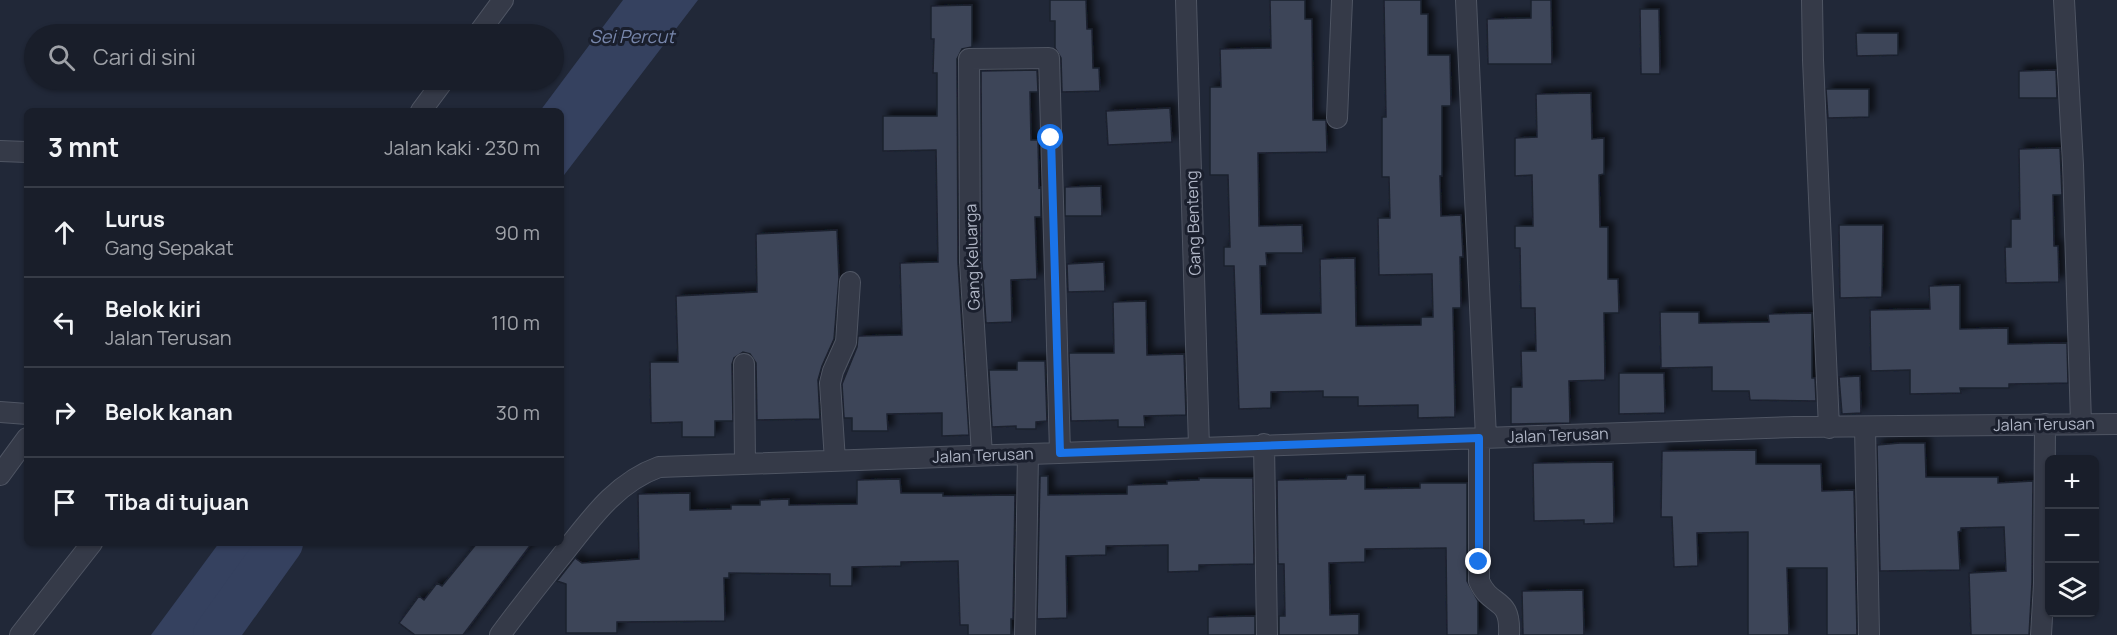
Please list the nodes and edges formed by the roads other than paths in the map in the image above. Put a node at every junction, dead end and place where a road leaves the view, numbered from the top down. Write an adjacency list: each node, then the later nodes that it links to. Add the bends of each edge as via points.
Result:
1 (504, 0): 7 (street)
2 (1186, 0): 25 (street, Gang Benteng)
3 (1342, 0): 10 (street)
4 (1466, 0): 22 (street)
5 (1812, 0): 21 (street)
6 (2064, 0): 17 (street)
7 (486, 24)
8 (437, 90): 9 (street)
9 (423, 108)
10 (1337, 118)
11 (0, 151): 12 (street)
12 (24, 153)
13 (850, 282): 29 (street, via 846,342 830,383)
14 (744, 364): 30 (street)
15 (0, 412): 16 (street)
16 (24, 414)
17 (2081, 423): 18 (street, Jalan Terusan); 19 (street, Jalan Terusan)
18 (2045, 424): 20 (street, Jalan Terusan); 39 (street)
19 (2117, 424)
20 (1865, 427): 21 (street, Jalan Terusan); 38 (street)
21 (1829, 428): 22 (street, Jalan Terusan)
22 (1482, 438): 24 (street, Jalan Terusan); 37 (street, via 1479,581 1483,590 1507,610)
23 (24, 442): 31 (street)
24 (1264, 444): 25 (street, Jalan Terusan); 36 (street)
25 (1199, 447): 26 (street, Jalan Terusan)
26 (1060, 453): 27 (street, Jalan Terusan); 28 (street, Gang Keluarga, via 1049,58 969,59 970,262)
27 (1028, 454): 28 (street, Jalan Terusan); 35 (street)
28 (982, 455): 29 (street, Jalan Terusan)
29 (836, 461): 30 (street, Jalan Terusan)
30 (745, 464): 34 (street, Jalan Terusan, via 659,466 621,487 599,509)
31 (0, 475)
32 (90, 546): 33 (street)
33 (21, 635)
34 (500, 635)
35 (1025, 635)
36 (1267, 635)
37 (1509, 635)
38 (1869, 635)
39 (2041, 635)

